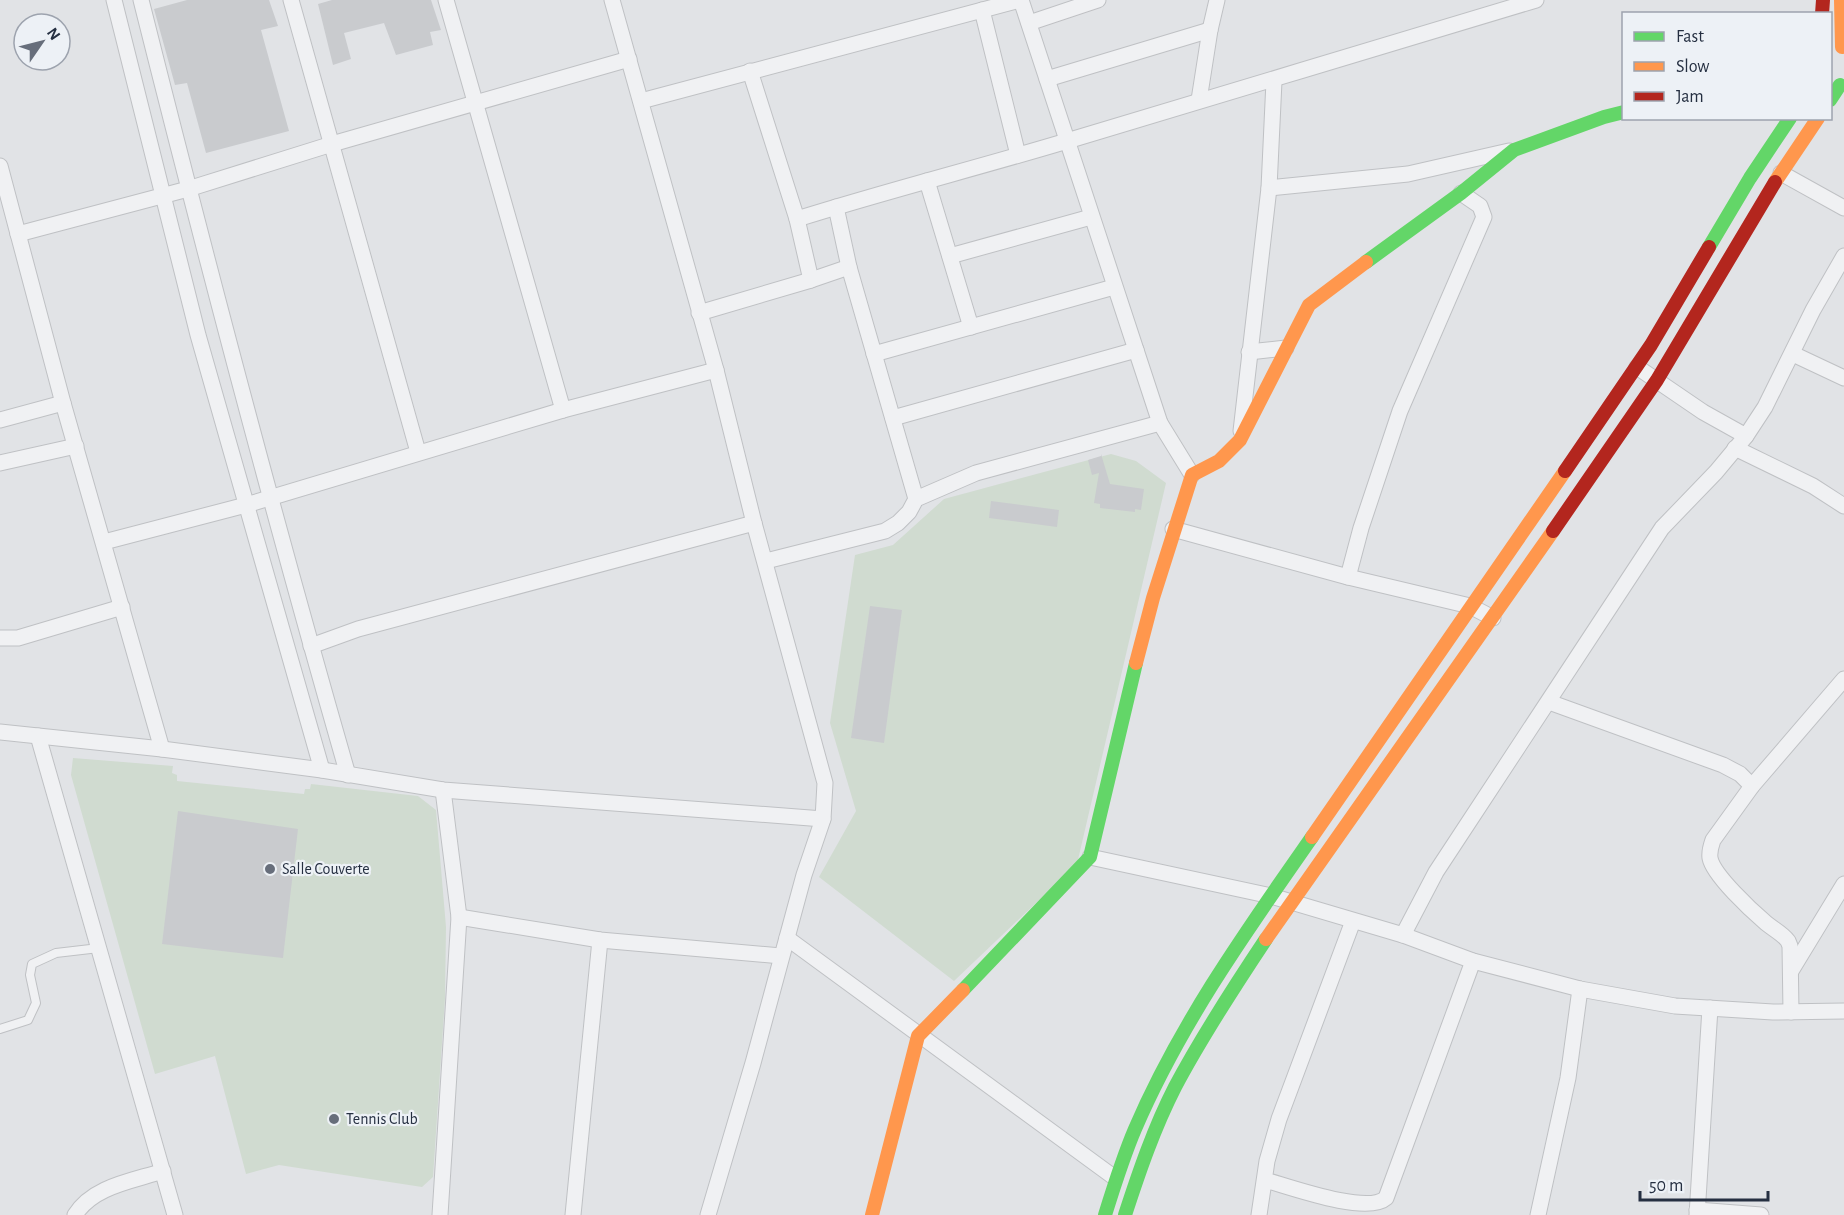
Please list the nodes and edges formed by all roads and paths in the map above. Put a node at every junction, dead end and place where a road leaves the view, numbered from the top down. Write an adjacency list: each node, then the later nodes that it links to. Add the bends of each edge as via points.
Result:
1 (114, 0): 36 (street)
2 (141, 0): 34 (street)
3 (291, 0): 27 (street)
4 (446, 0): 22 (street)
5 (612, 0): 16 (street)
6 (1021, 0): 12 (street); 13 (street)
7 (1098, 0): 13 (street)
8 (1217, 0): 14 (street)
9 (1536, 0): 10 (street)
10 (1502, 5): 19 (street)
11 (1842, 6): 15 (street)
12 (981, 10): 17 (street); 29 (street)
13 (1029, 23): 18 (street)
14 (1210, 30): 18 (street); 21 (street)
15 (1840, 43)
16 (629, 59): 20 (street); 22 (street)
17 (750, 71): 20 (street); 40 (street)
18 (1047, 79): 26 (street)
19 (1274, 81): 21 (street); 33 (street)
20 (640, 100): 47 (street)
21 (1199, 100): 26 (street)
22 (477, 104): 27 (street); 59 (street)
23 (1622, 112): 28 (street)
24 (1788, 120): 54 (street)
25 (1817, 120): 31 (street)
26 (1066, 141): 29 (street); 39 (street)
27 (332, 144): 34 (street); 67 (street)
28 (1514, 150): 33 (street, via 1408,174); 35 (street)
29 (1018, 155): 32 (street)
30 (0, 166): 41 (street)
31 (1781, 173): 38 (street); 57 (street)
32 (927, 181): 37 (street); 42 (street)
33 (1269, 188): 51 (street)
34 (188, 189): 36 (street); 70 (street)
35 (1461, 193): 49 (street, via 1309,305); 78 (street, via 1480,206 1484,217 1400,411)
36 (162, 196): 41 (street); 72 (street)
37 (836, 207): 40 (street); 44 (street)
38 (1844, 208)
39 (1091, 217): 42 (street); 46 (street)
40 (796, 219): 45 (street)
41 (18, 234): 58 (street)
42 (950, 256): 48 (street)
43 (1844, 256): 53 (street)
44 (849, 267): 45 (street); 52 (street)
45 (811, 280): 47 (street)
46 (1114, 287): 48 (street); 50 (street)
47 (699, 313): 55 (street)
48 (971, 327): 52 (street)
49 (1286, 348): 51 (street); 64 (street)
50 (1136, 350): 60 (street); 62 (street)
51 (1249, 352): 64 (street)
52 (874, 354): 60 (street)
53 (1793, 354): 56 (street); 63 (street)
54 (1637, 367): 57 (street); 79 (street)
55 (716, 370): 59 (street); 74 (street)
56 (1844, 378)
57 (1657, 380): 63 (street); 81 (street)
58 (63, 403): 61 (street); 65 (street)
59 (563, 410): 67 (street)
60 (893, 418): 71 (street)
61 (0, 420)
62 (1160, 423): 69 (street); 71 (street, via 976,473)
63 (1746, 436): 66 (street)
64 (1240, 440): 69 (street, via 1212,468)
65 (76, 446): 68 (street); 76 (street)
66 (1734, 448): 73 (street, via 1813,486); 85 (street, via 1662,528)
67 (418, 452): 70 (street)
68 (0, 463)
69 (1192, 475): 75 (street)
70 (269, 497): 72 (street); 83 (street)
71 (916, 499): 77 (street, via 909,512 885,531)
72 (246, 505): 76 (street); 89 (street)
73 (1844, 506)
74 (754, 523): 77 (street); 83 (street, via 358,629)
75 (1173, 529): 78 (street); 94 (street, via 1126,701)
76 (104, 542): 80 (street)
77 (766, 561): 93 (street, via 825,783)
78 (1348, 577): 79 (street)
79 (1470, 606): 81 (street); 96 (street)
80 (122, 607): 82 (street, via 18,638); 88 (street)
81 (1493, 618): 97 (street)
82 (0, 638)
83 (311, 646): 90 (street)
84 (1844, 679): 91 (street)
85 (1549, 702): 91 (street, via 1723,765); 100 (street, via 1436,872)
86 (0, 732): 87 (street)
87 (38, 736): 88 (street); 103 (street)
88 (162, 749): 89 (street)
89 (322, 770): 90 (street)
90 (348, 775): 92 (street)
91 (1752, 786): 106 (street, via 1713,840 1710,859 1746,904 1786,938)
92 (443, 790): 93 (street); 98 (street)
93 (824, 819): 101 (street)
94 (1090, 856): 96 (street); 112 (street)
95 (1844, 884): 106 (street)
96 (1271, 896): 97 (street); 114 (street, via 1175,1047)
97 (1290, 902): 99 (street); 124 (street, via 1187,1064 1144,1158)
98 (459, 917): 102 (street); 119 (street)
99 (1353, 921): 100 (street); 115 (street, via 1279,1119)
100 (1403, 935): 105 (street)
101 (787, 938): 104 (street); 112 (street)
102 (600, 940): 104 (street); 120 (street)
103 (100, 948): 111 (lane, via 56,953 32,964 30,975 36,1003 27,1020); 113 (street)
104 (781, 956): 121 (street)
105 (1473, 961): 107 (street); 115 (street, via 1386,1198 1372,1205 1345,1203)
106 (1791, 972): 110 (street)
107 (1580, 989): 108 (street, via 1641,1001); 126 (street, via 1568,1078)
108 (1710, 1008): 110 (street); 116 (street)
109 (1844, 1011): 110 (street)
110 (1791, 1012)
111 (0, 1029)
112 (918, 1035): 114 (street); 122 (street)
113 (163, 1171): 117 (street, via 102,1191); 118 (street)
114 (1115, 1178): 123 (street)
115 (1265, 1180): 125 (street)
116 (1697, 1213): 127 (street)
117 (75, 1215)
118 (175, 1215)
119 (440, 1215)
120 (573, 1215)
121 (708, 1215)
122 (872, 1215)
123 (1105, 1215)
124 (1125, 1215)
125 (1259, 1215)
126 (1538, 1215)
127 (1761, 1215)

